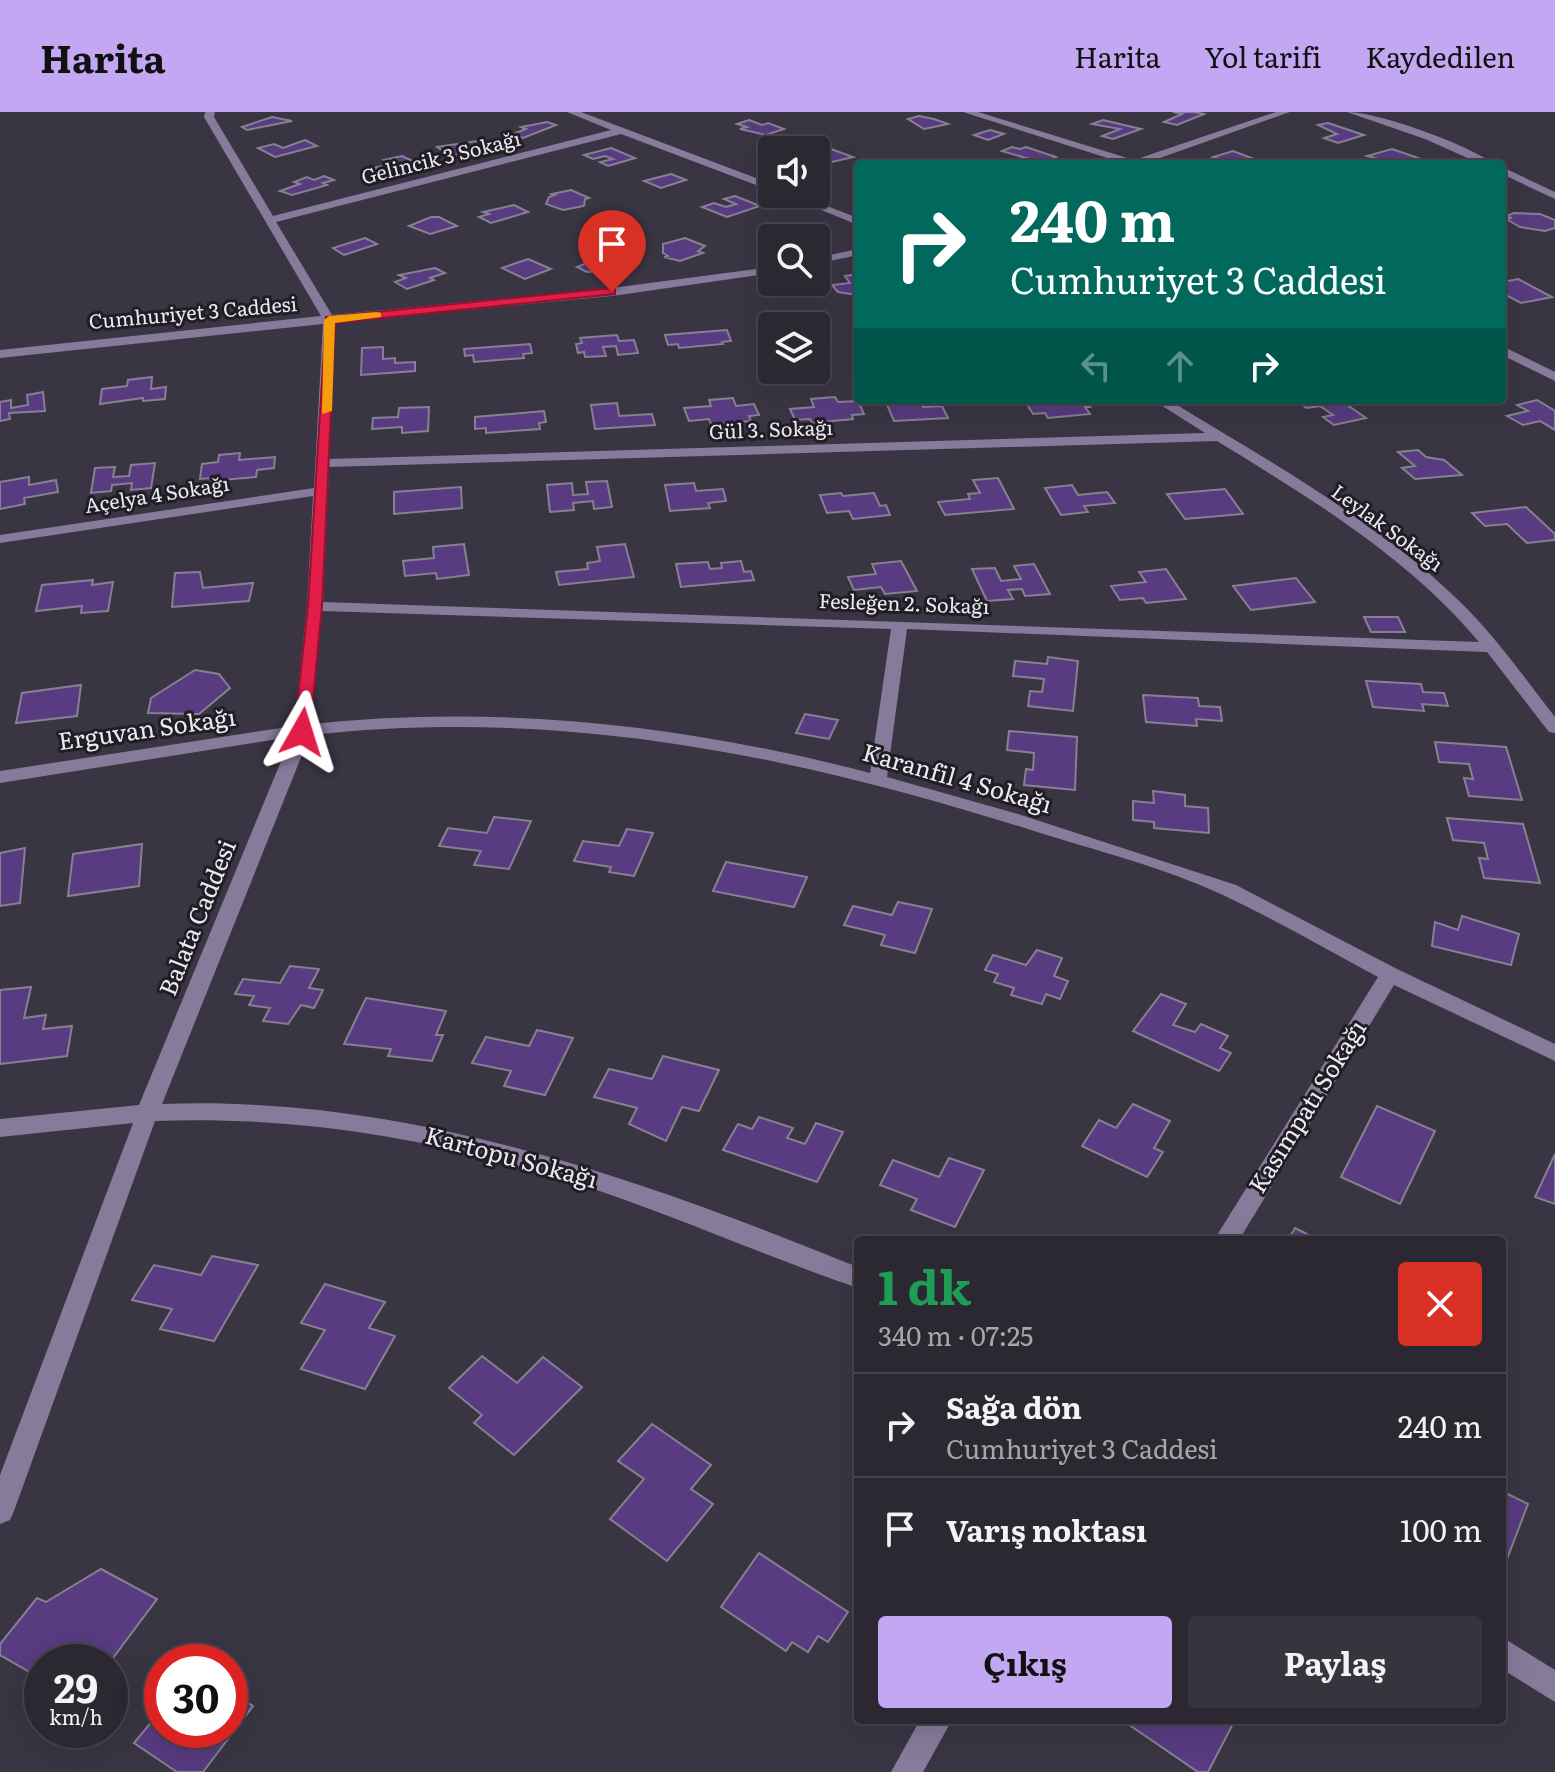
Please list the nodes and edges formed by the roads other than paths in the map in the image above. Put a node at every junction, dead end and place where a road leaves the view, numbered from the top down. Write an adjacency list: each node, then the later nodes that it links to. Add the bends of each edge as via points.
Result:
1 (210, 112): 14 (street)
2 (572, 112): 6 (street)
3 (968, 112): 7 (street)
4 (1285, 112): 8 (street)
5 (1352, 112): 9 (street)
6 (620, 131): 11 (street); 14 (street, Gelincik 3 Sokağı)
7 (1121, 160)
8 (1146, 160)
9 (1480, 160)
10 (1506, 172): 12 (street)
11 (758, 183)
12 (1555, 196)
13 (822, 208): 15 (street)
14 (271, 220): 19 (street)
15 (854, 220)
16 (854, 253): 17 (street)
17 (830, 258)
18 (758, 272): 19 (street, Cumhuriyet 3 Caddesi)
19 (329, 320): 21 (street, Cumhuriyet 3 Caddesi); 25 (street, Balata Caddesi)
20 (1506, 352): 22 (street)
21 (0, 354)
22 (1555, 377)
23 (1166, 404): 24 (street, Leylak Sokağı)
24 (1218, 437): 25 (street, Gül 3. Sokağı); 30 (street, Leylak Sokağı, via 1415,569)
25 (324, 463): 26 (street, Balata Caddesi)
26 (319, 491): 27 (street, Açelya 4 Sokağı); 28 (street, Balata Caddesi)
27 (0, 539)
28 (315, 606): 29 (street, Fesleğen 2. Sokağı); 32 (street, Balata Caddesi)
29 (900, 624): 30 (street, Fesleğen 2. Sokağı); 34 (street)
30 (1491, 647): 31 (street, Leylak Sokağı)
31 (1555, 728)
32 (302, 732): 33 (street, Erguvan Sokağı); 34 (street, Karanfil 4 Sokağı, via 450,720 543,724 627,731); 37 (street, Balata Caddesi)
33 (0, 777)
34 (878, 778): 35 (street, Karanfil 4 Sokağı, via 1193,876)
35 (1390, 974): 36 (street, Karanfil 4 Sokağı); 39 (street, Kasımpatı Sokağı)
36 (1555, 1053)
37 (148, 1111): 38 (street, Kartopu Sokağı); 40 (street, Kartopu Sokağı, via 302,1115 461,1141 626,1190); 41 (street, Balata Caddesi)
38 (0, 1128)
39 (1228, 1236)
40 (854, 1276)
41 (0, 1511)
42 (1506, 1655): 43 (street)
43 (1555, 1687)
44 (935, 1724): 45 (street)
45 (906, 1772)

